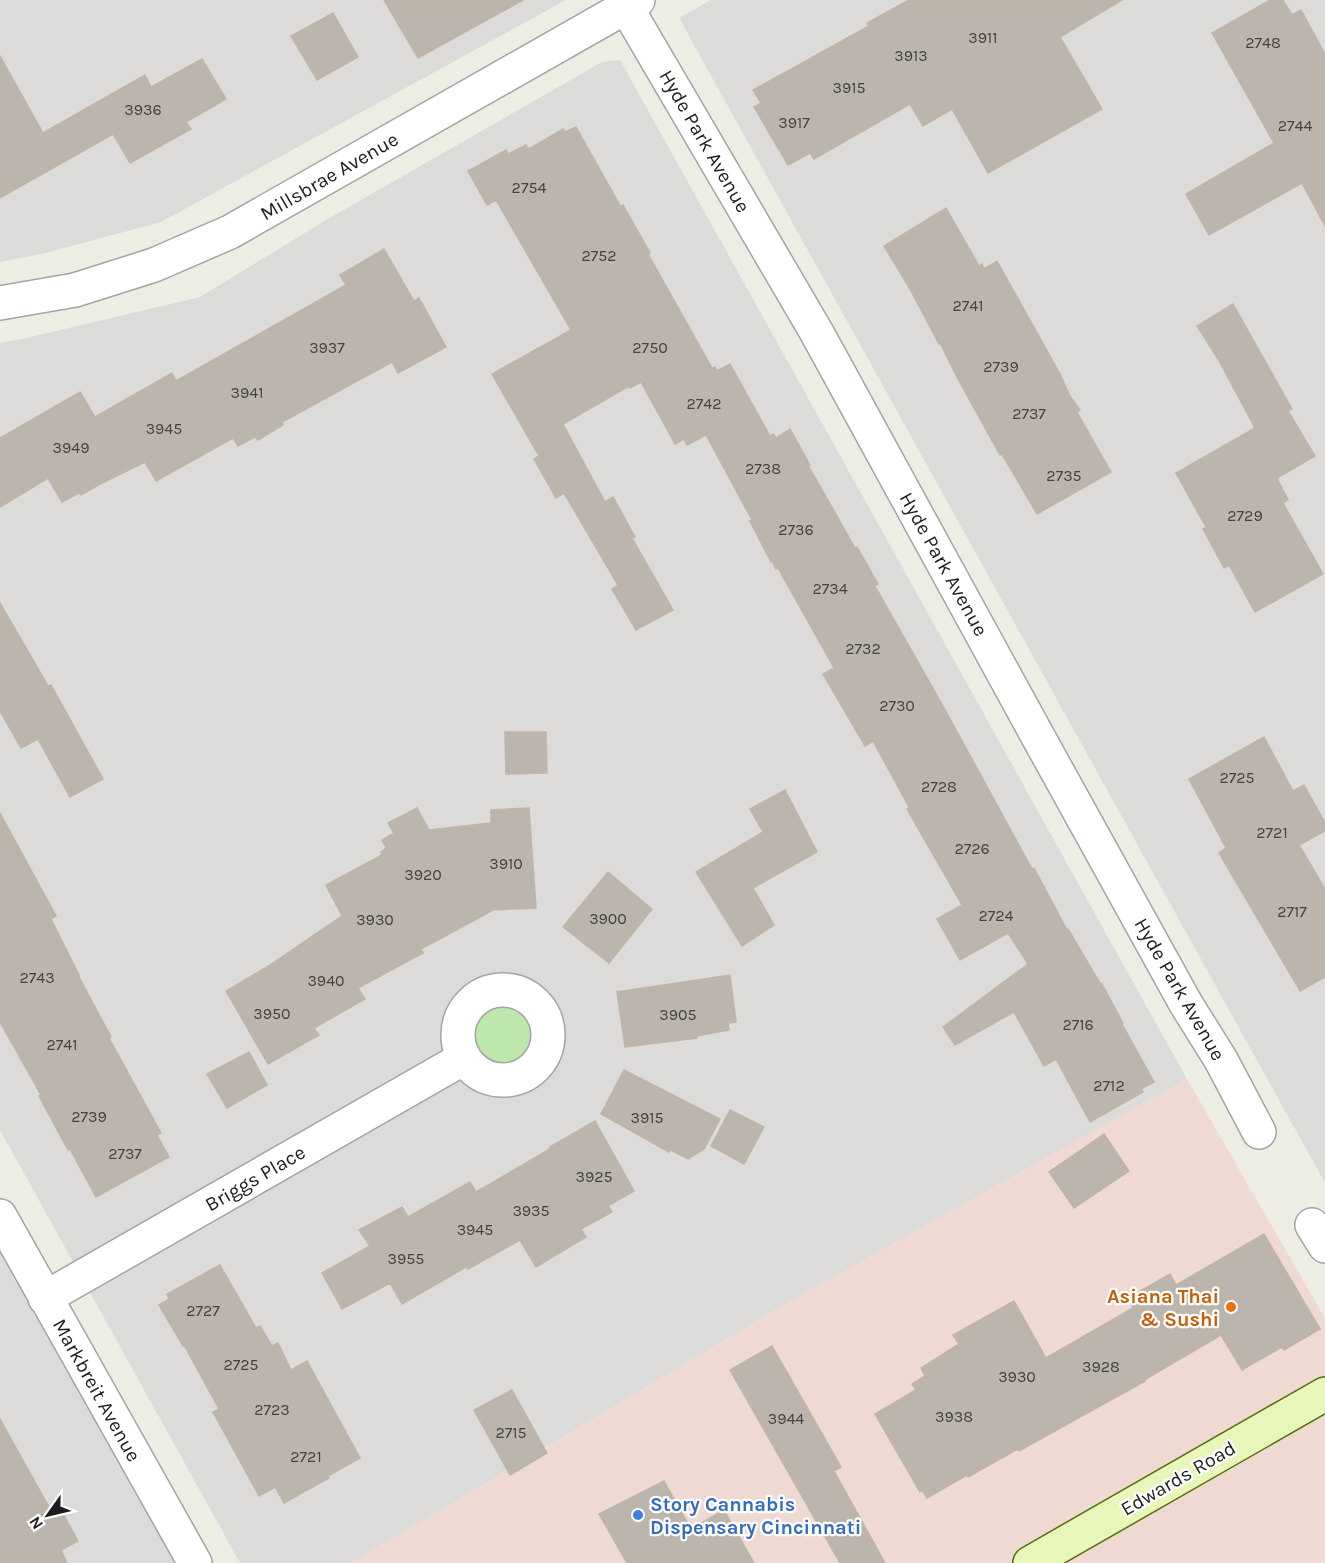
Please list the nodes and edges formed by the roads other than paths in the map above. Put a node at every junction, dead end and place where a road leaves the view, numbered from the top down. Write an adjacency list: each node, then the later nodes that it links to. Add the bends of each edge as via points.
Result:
1 (628, 2): 2 (street, Millsbrae Avenue, via 230,232 154,265 75,290); 4 (street, Hyde Park Avenue, via 817,333)
2 (0, 303)
3 (464, 1058): 6 (street, Briggs Place)
4 (1259, 1132)
5 (0, 1216): 6 (street, Markbreit Avenue)
6 (45, 1298): 8 (street, Markbreit Avenue)
7 (1325, 1394): 9 (main road, Edwards Road)
8 (195, 1563)
9 (1030, 1563)

